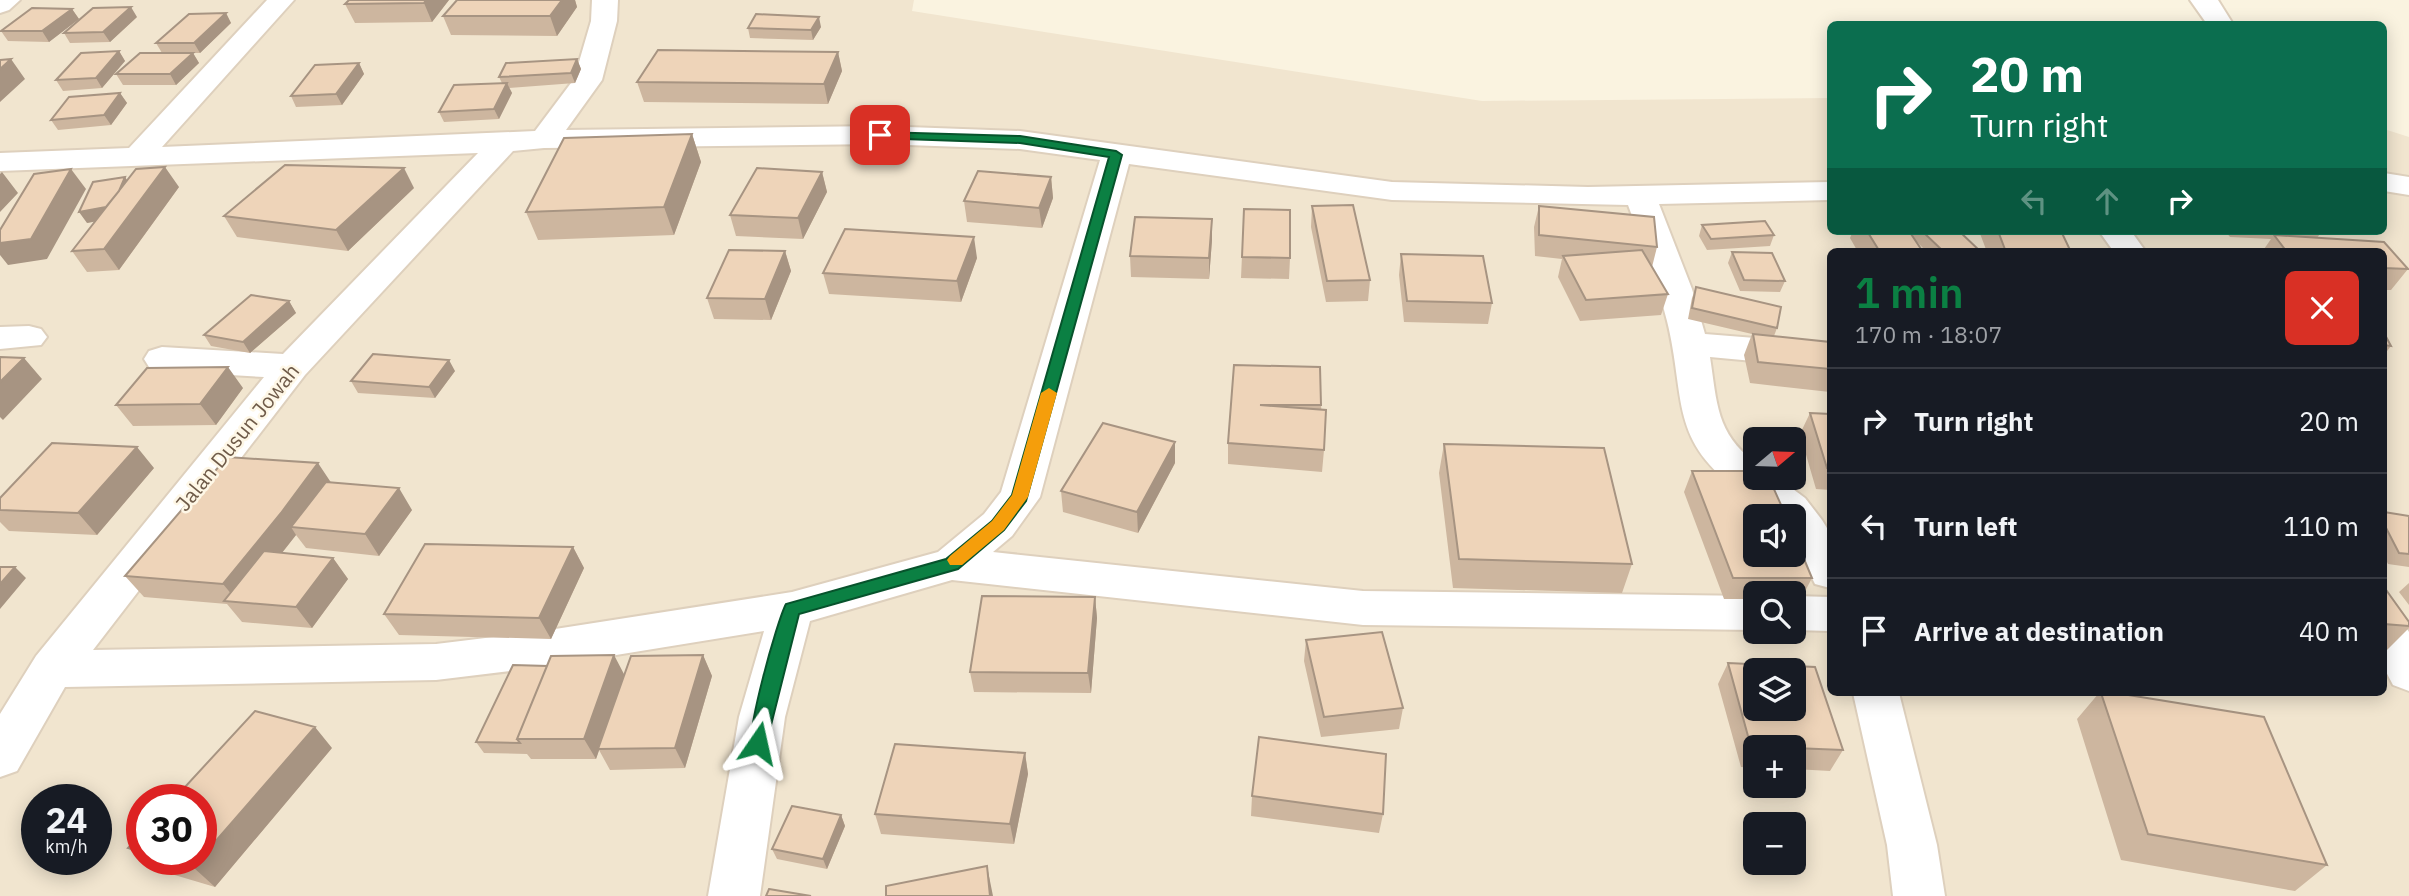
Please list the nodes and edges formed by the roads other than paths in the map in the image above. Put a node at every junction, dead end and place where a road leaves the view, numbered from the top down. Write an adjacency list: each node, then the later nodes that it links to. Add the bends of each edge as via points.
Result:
1 (7, 0): 5 (street)
2 (281, 0): 10 (street)
3 (605, 0): 7 (street, via 588,80)
4 (2203, 0): 6 (street)
5 (0, 5)
6 (2218, 21)
7 (544, 139): 8 (street); 9 (street, via 1020,139)
8 (504, 143): 10 (street); 19 (street, Jalan Dusun Jowah)
9 (1116, 155): 15 (street, via 1392,191); 20 (street, via 1020,497 998,525)
10 (136, 158): 11 (street)
11 (0, 162)
12 (2387, 182): 13 (street)
13 (2409, 186)
14 (1827, 191): 15 (street)
15 (1640, 196): 16 (street)
16 (1690, 345): 17 (street); 21 (street, via 1700,409 1720,456 1791,509)
17 (1827, 356)
18 (162, 359): 19 (street)
19 (292, 367): 27 (street, Jalan Dusun Jowah)
20 (952, 564): 22 (street); 23 (street, via 1363,608)
21 (1827, 565)
22 (792, 609): 27 (street, via 436,662); 31 (street, via 762,717)
23 (1743, 613)
24 (1806, 613): 25 (street)
25 (1827, 614)
26 (2387, 634): 28 (street)
27 (52, 669): 30 (street, Jalan Dusun Jowah)
28 (2409, 672)
29 (1877, 696): 32 (street, via 1912,845)
30 (0, 756)
31 (734, 896)
32 (1919, 896)

